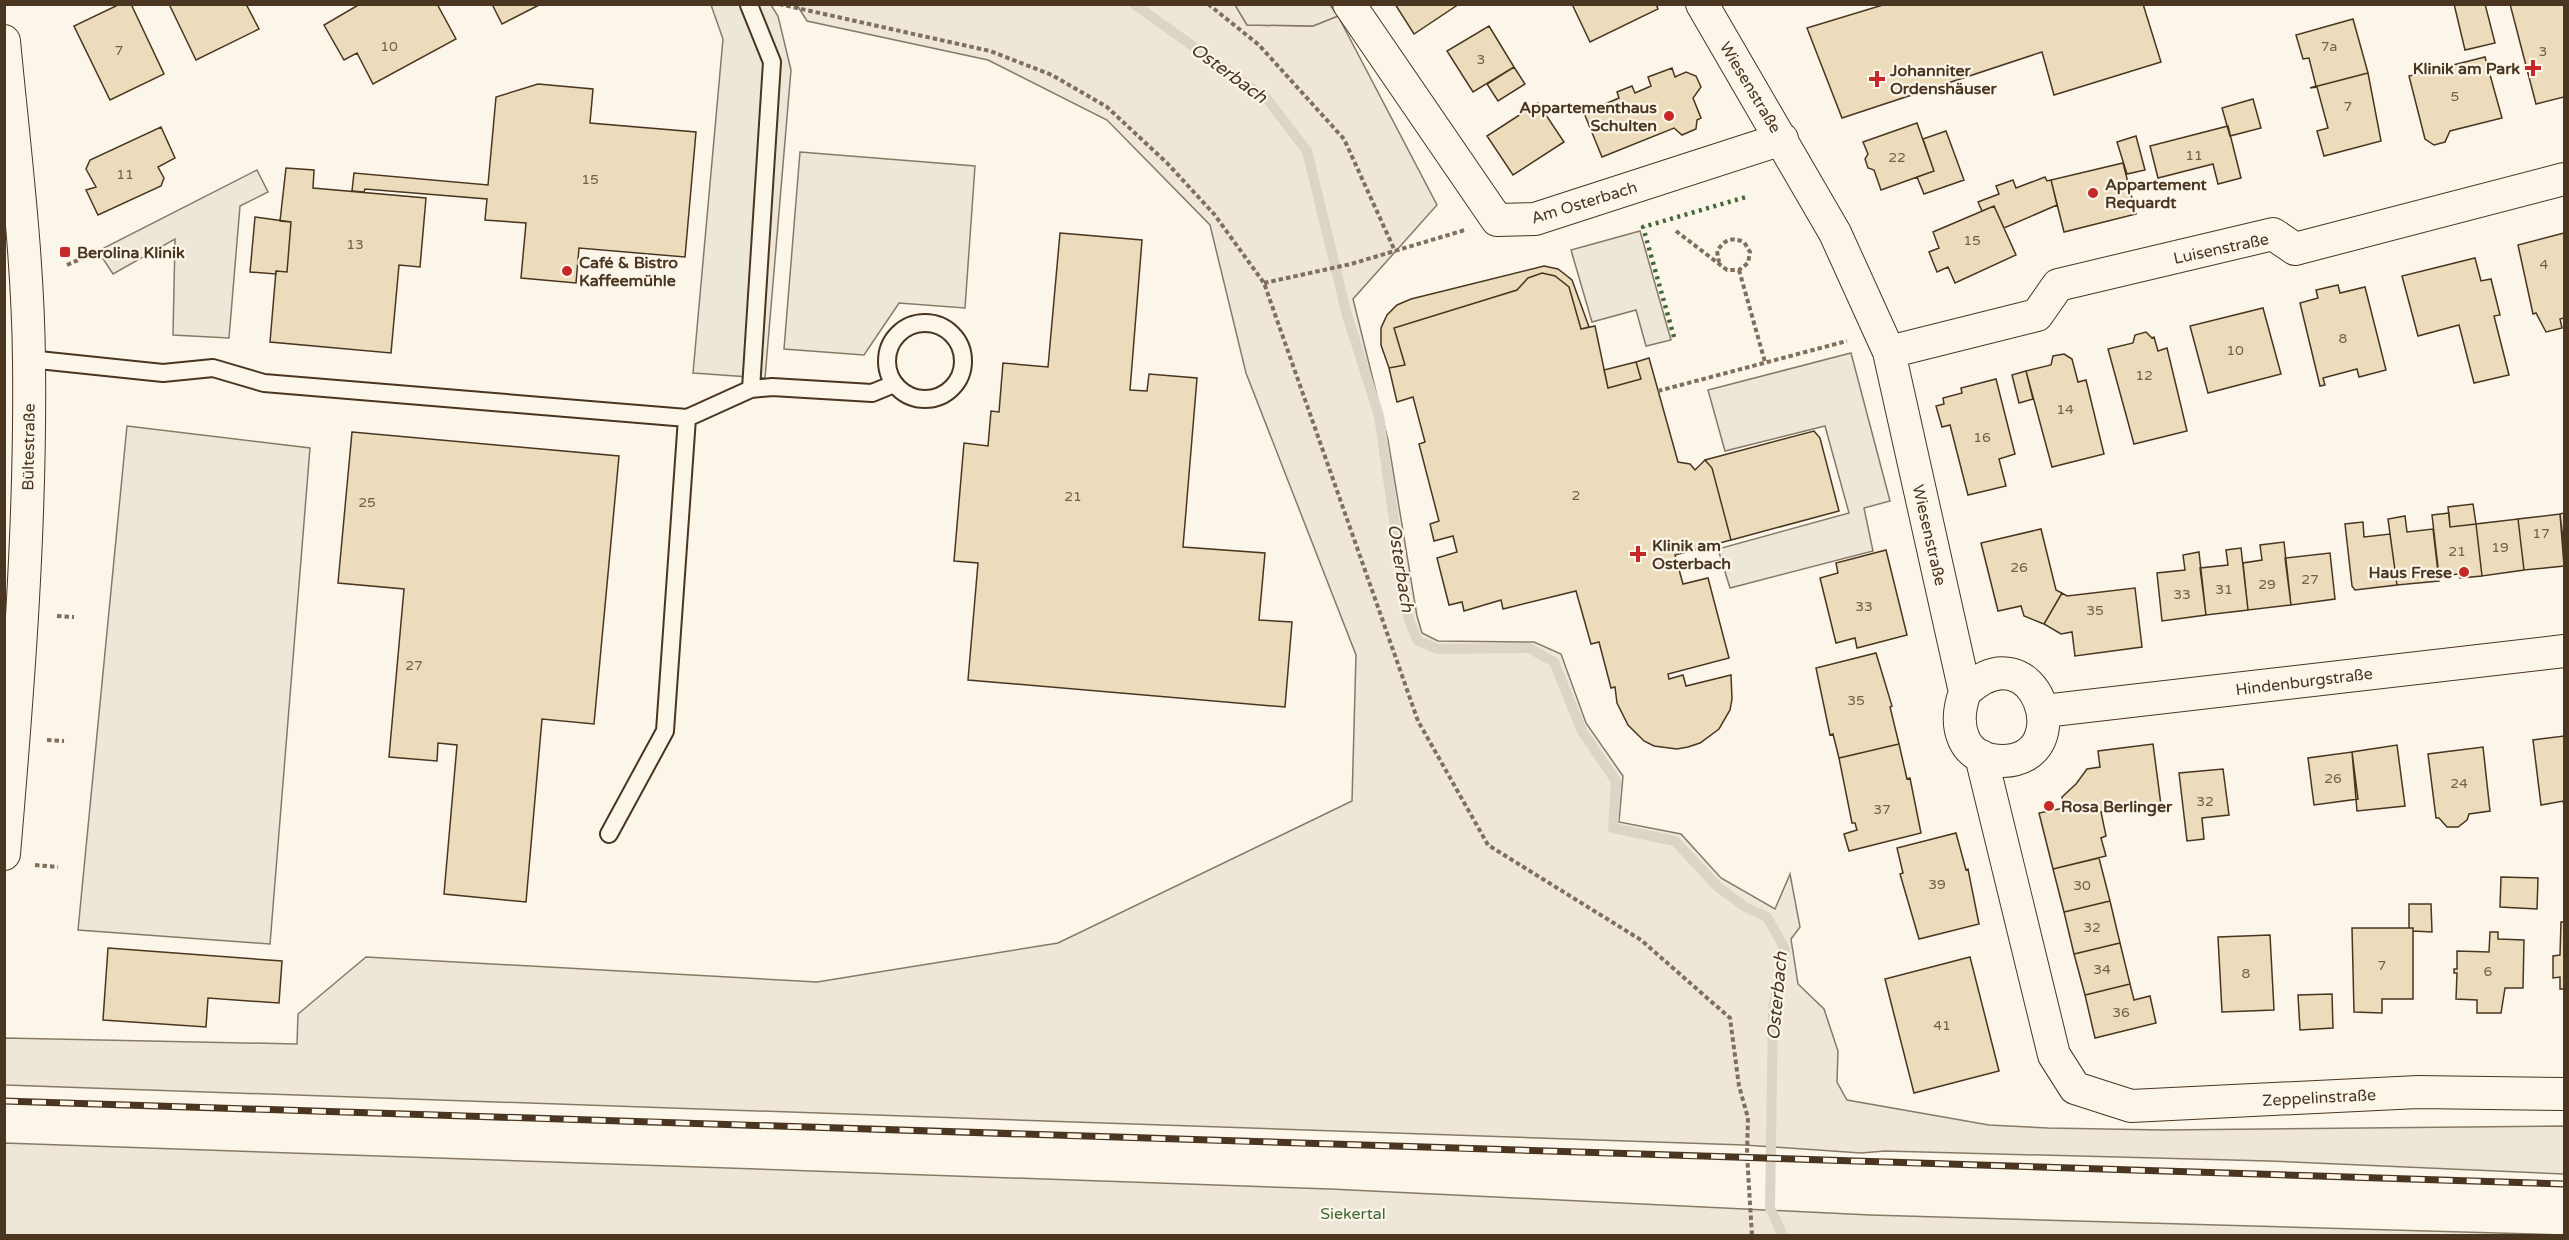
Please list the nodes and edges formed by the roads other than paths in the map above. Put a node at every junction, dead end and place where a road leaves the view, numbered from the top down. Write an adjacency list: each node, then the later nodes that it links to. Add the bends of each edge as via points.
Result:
1 (1349, 4): 5 (street, Am Osterbach, via 1497,220 1535,219)
2 (1702, 4): 5 (street, Wiesenstraße)
3 (749, 5): 10 (lane, via 772,62)
4 (4, 41): 8 (street, Bültestraße)
5 (1782, 139): 7 (street, Wiesenstraße, via 1836,233)
6 (2565, 179): 7 (street, Luisenstraße, via 2295,249 2273,234 2058,285 2037,315)
7 (1884, 342): 13 (street, Wiesenstraße)
8 (29, 359): 11 (lane, via 163,373 213,368 264,383); 17 (street, Bültestraße, via 23,614)
9 (894, 384): 9 (lane, via 888,373 889,349 903,330 915,324 941,326 960,343 963,368 951,391 927,400 902,393); 10 (lane, via 872,393)
10 (751, 389): 11 (lane)
11 (687, 418): 16 (lane, via 665,731)
12 (2565, 651): 14 (street, Hindenburgstraße)
13 (1965, 692): 14 (street, via 1976,681 1994,674 2011,675 2033,688); 15 (street, Wiesenstraße, via 1958,711 1959,724 1964,740)
14 (2044, 711): 15 (street, via 2043,730 2025,754 2008,761)
15 (1981, 756): 18 (street, Wiesenstraße, via 2054,1055)
16 (609, 834)
17 (4, 854)
18 (2076, 1088): 19 (street, Zeppelinstraße, via 2131,1106 2418,1092)
19 (2565, 1094)

